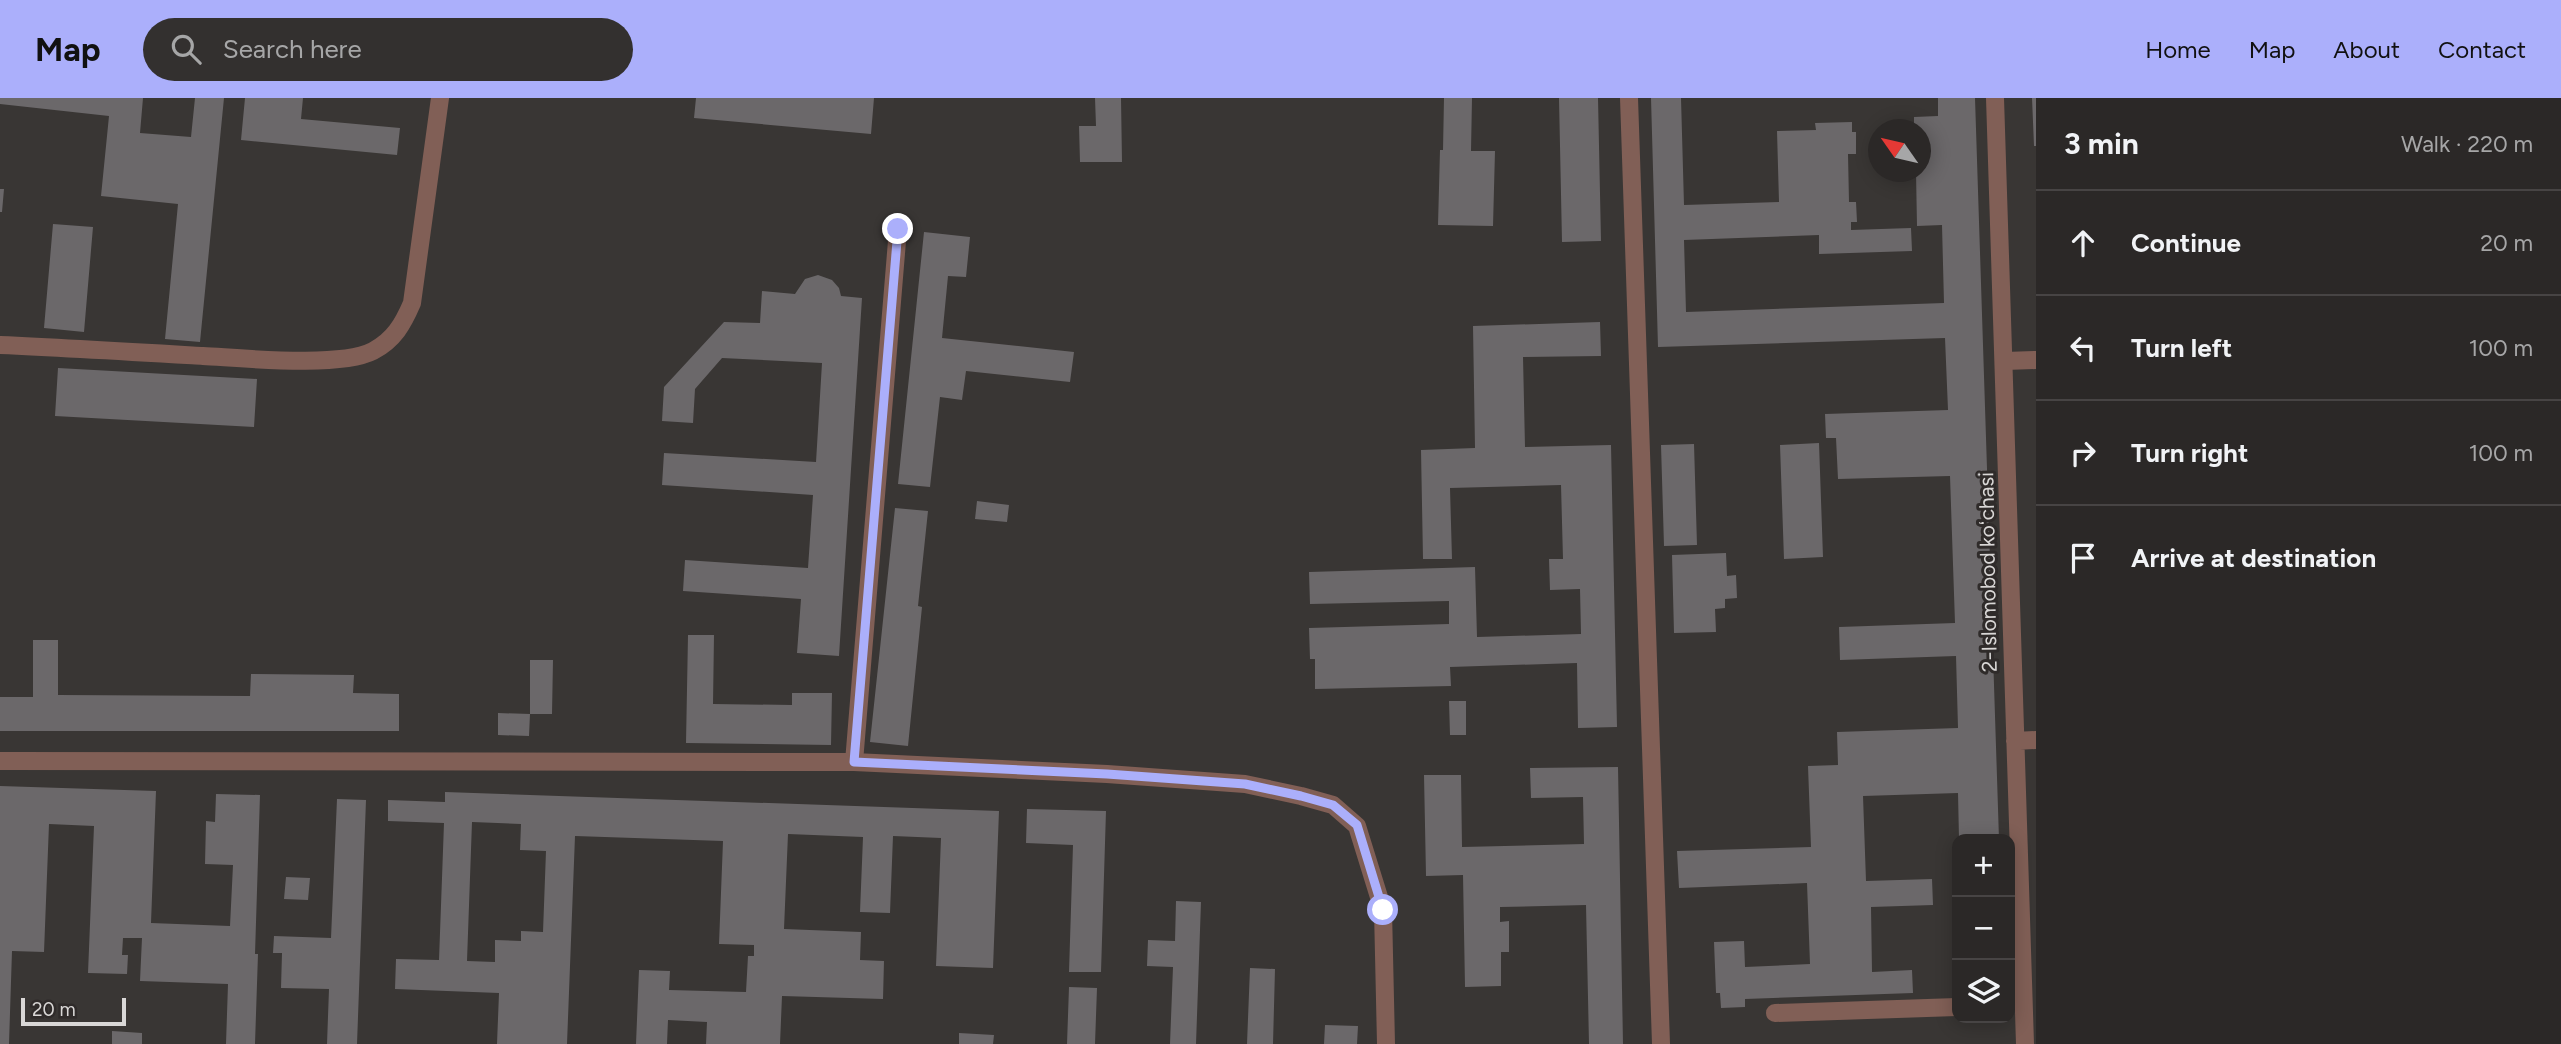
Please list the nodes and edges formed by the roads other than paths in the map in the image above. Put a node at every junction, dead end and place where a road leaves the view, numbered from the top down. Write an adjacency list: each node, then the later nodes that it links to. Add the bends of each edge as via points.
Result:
1 (440, 98): 5 (street, via 412,303 392,338 371,352 347,359 272,360)
2 (1629, 98): 17 (street)
3 (1996, 98): 7 (street, 2-Islomobod koʻchasi)
4 (898, 229): 11 (street)
5 (0, 345)
6 (2036, 360): 7 (street)
7 (2005, 361): 9 (street, 2-Islomobod koʻchasi)
8 (2036, 740): 9 (street)
9 (2015, 741): 12 (street, 2-Islomobod koʻchasi)
10 (0, 761): 11 (street)
11 (854, 762): 16 (street, via 1245,784 1333,805 1357,825 1383,910)
12 (2017, 1005): 15 (street, 2-Islomobod koʻchasi)
13 (1952, 1007): 14 (street)
14 (1774, 1013)
15 (2028, 1033)
16 (1386, 1044)
17 (1661, 1044)

